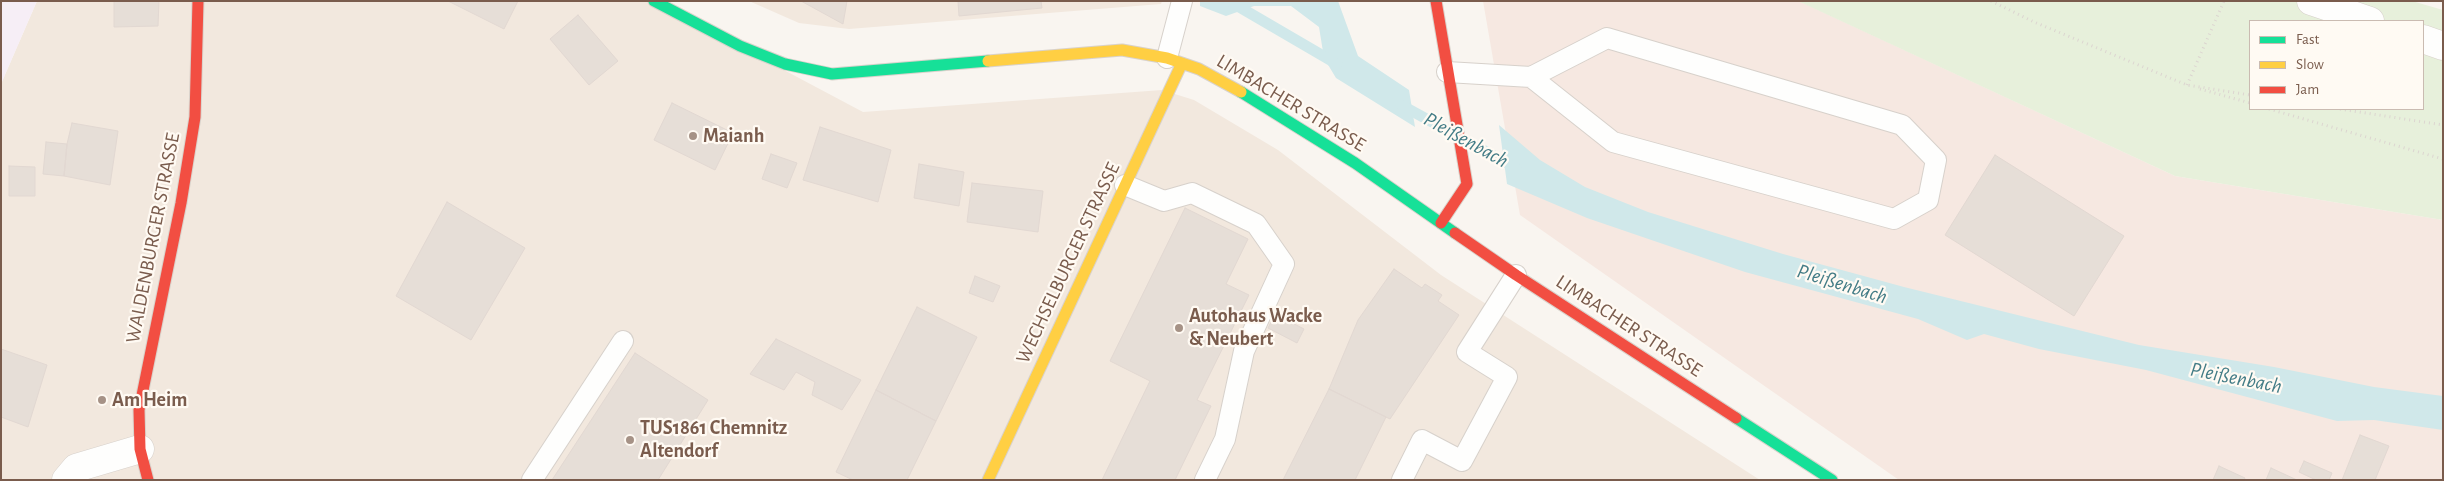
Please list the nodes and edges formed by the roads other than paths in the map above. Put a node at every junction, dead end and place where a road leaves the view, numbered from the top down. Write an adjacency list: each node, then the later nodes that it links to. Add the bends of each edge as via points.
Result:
1 (198, 1): 16 (main road, WALDENBURGER STRASSE, via 195,117 139,410)
2 (654, 1): 9 (main road, LIMBACHER STRASSE, via 740,46 785,64 832,74 1122,50)
3 (1182, 1): 9 (lane)
4 (1436, 1): 11 (main road)
5 (2311, 1): 6 (street)
6 (2367, 20)
7 (2424, 39): 8 (street)
8 (2443, 46)
9 (1174, 60): 12 (main road, WECHSELBURGER STRASSE); 13 (main road, LIMBACHER STRASSE, via 1258,101)
10 (1531, 76): 10 (lane, via 1607,38 1902,125 1936,160 1928,200 1894,219 1613,142); 11 (lane)
11 (1449, 81): 13 (main road, via 1467,184)
12 (1125, 185): 20 (main road, WECHSELBURGER STRASSE); 21 (lane, via 1164,201 1192,192 1256,224 1284,264 1244,351 1225,439)
13 (1441, 223): 14 (main road, LIMBACHER STRASSE)
14 (1516, 275): 22 (lane, via 1467,352 1506,377 1462,461 1422,440); 23 (main road, LIMBACHER STRASSE)
15 (623, 341): 19 (lane)
16 (140, 449): 17 (street, via 76,468); 18 (main road, WALDENBURGER STRASSE)
17 (66, 480)
18 (148, 480)
19 (532, 480)
20 (988, 480)
21 (1205, 480)
22 (1402, 480)
23 (1832, 480)

